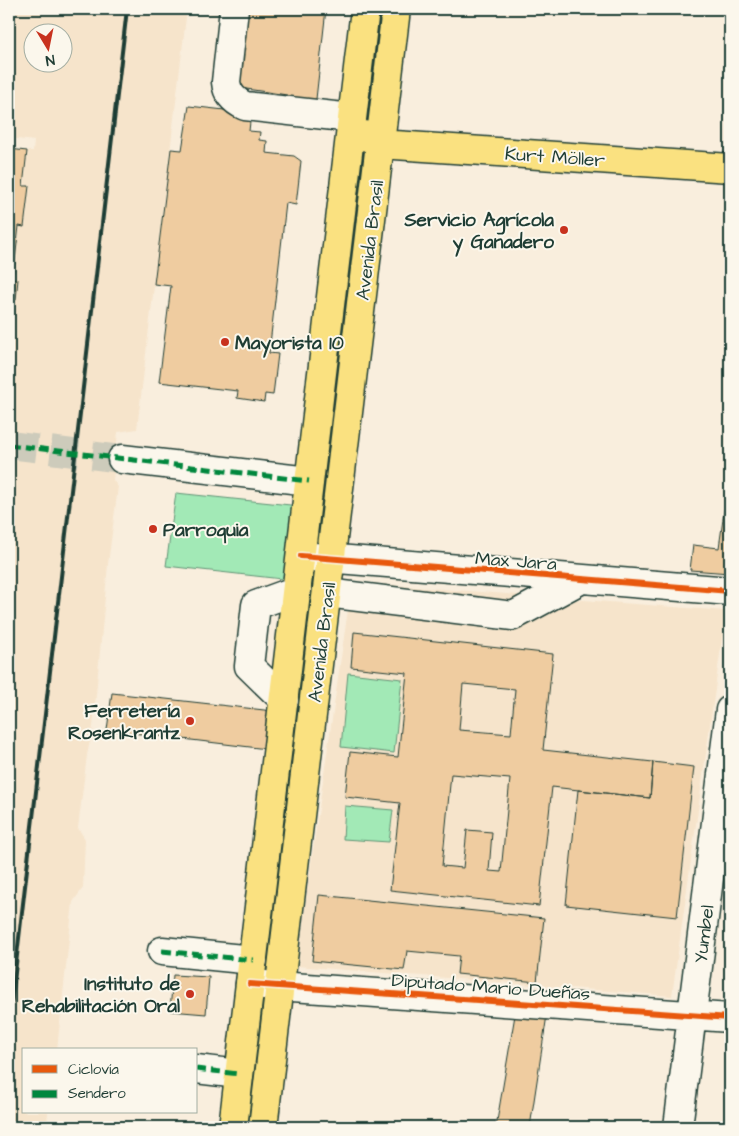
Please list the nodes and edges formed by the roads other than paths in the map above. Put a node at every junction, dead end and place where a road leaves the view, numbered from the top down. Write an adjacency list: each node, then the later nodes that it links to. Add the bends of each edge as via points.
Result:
1 (234, 9): 4 (street, via 226,82 227,89 238,102 245,106)
2 (365, 9): 4 (main road, Avenida Brasil)
3 (396, 9): 5 (main road, Avenida Brasil)
4 (353, 114): 5 (main road, via 364,133); 8 (main road, Avenida Brasil)
5 (380, 144): 6 (main road, Kurt Möller); 10 (main road, Avenida Brasil)
6 (730, 168)
7 (122, 459): 8 (street)
8 (309, 482): 9 (main road, Avenida Brasil)
9 (300, 556): 10 (street, Max Jara); 12 (main road, Avenida Brasil)
10 (330, 560): 11 (street, Max Jara); 14 (main road, Avenida Brasil)
11 (580, 580): 13 (street, Max Jara); 14 (street, via 513,616)
12 (297, 590): 15 (main road, Avenida Brasil); 15 (street, via 256,605 249,666)
13 (730, 591)
14 (327, 592): 19 (main road, Avenida Brasil)
15 (284, 700): 18 (main road, Avenida Brasil)
16 (730, 710): 20 (street, Yumbel)
17 (162, 951): 18 (street, Diputado Mario Dueñas)
18 (251, 972): 19 (street, Diputado Mario Dueñas); 23 (main road, Avenida Brasil)
19 (280, 986): 20 (street, Diputado Mario Dueñas); 25 (main road, Avenida Brasil)
20 (692, 1016): 21 (street, Diputado Mario Dueñas); 26 (street, Yumbel)
21 (730, 1018)
22 (198, 1069): 23 (street)
23 (239, 1074): 24 (main road, Avenida Brasil)
24 (233, 1127)
25 (263, 1127)
26 (678, 1127)

